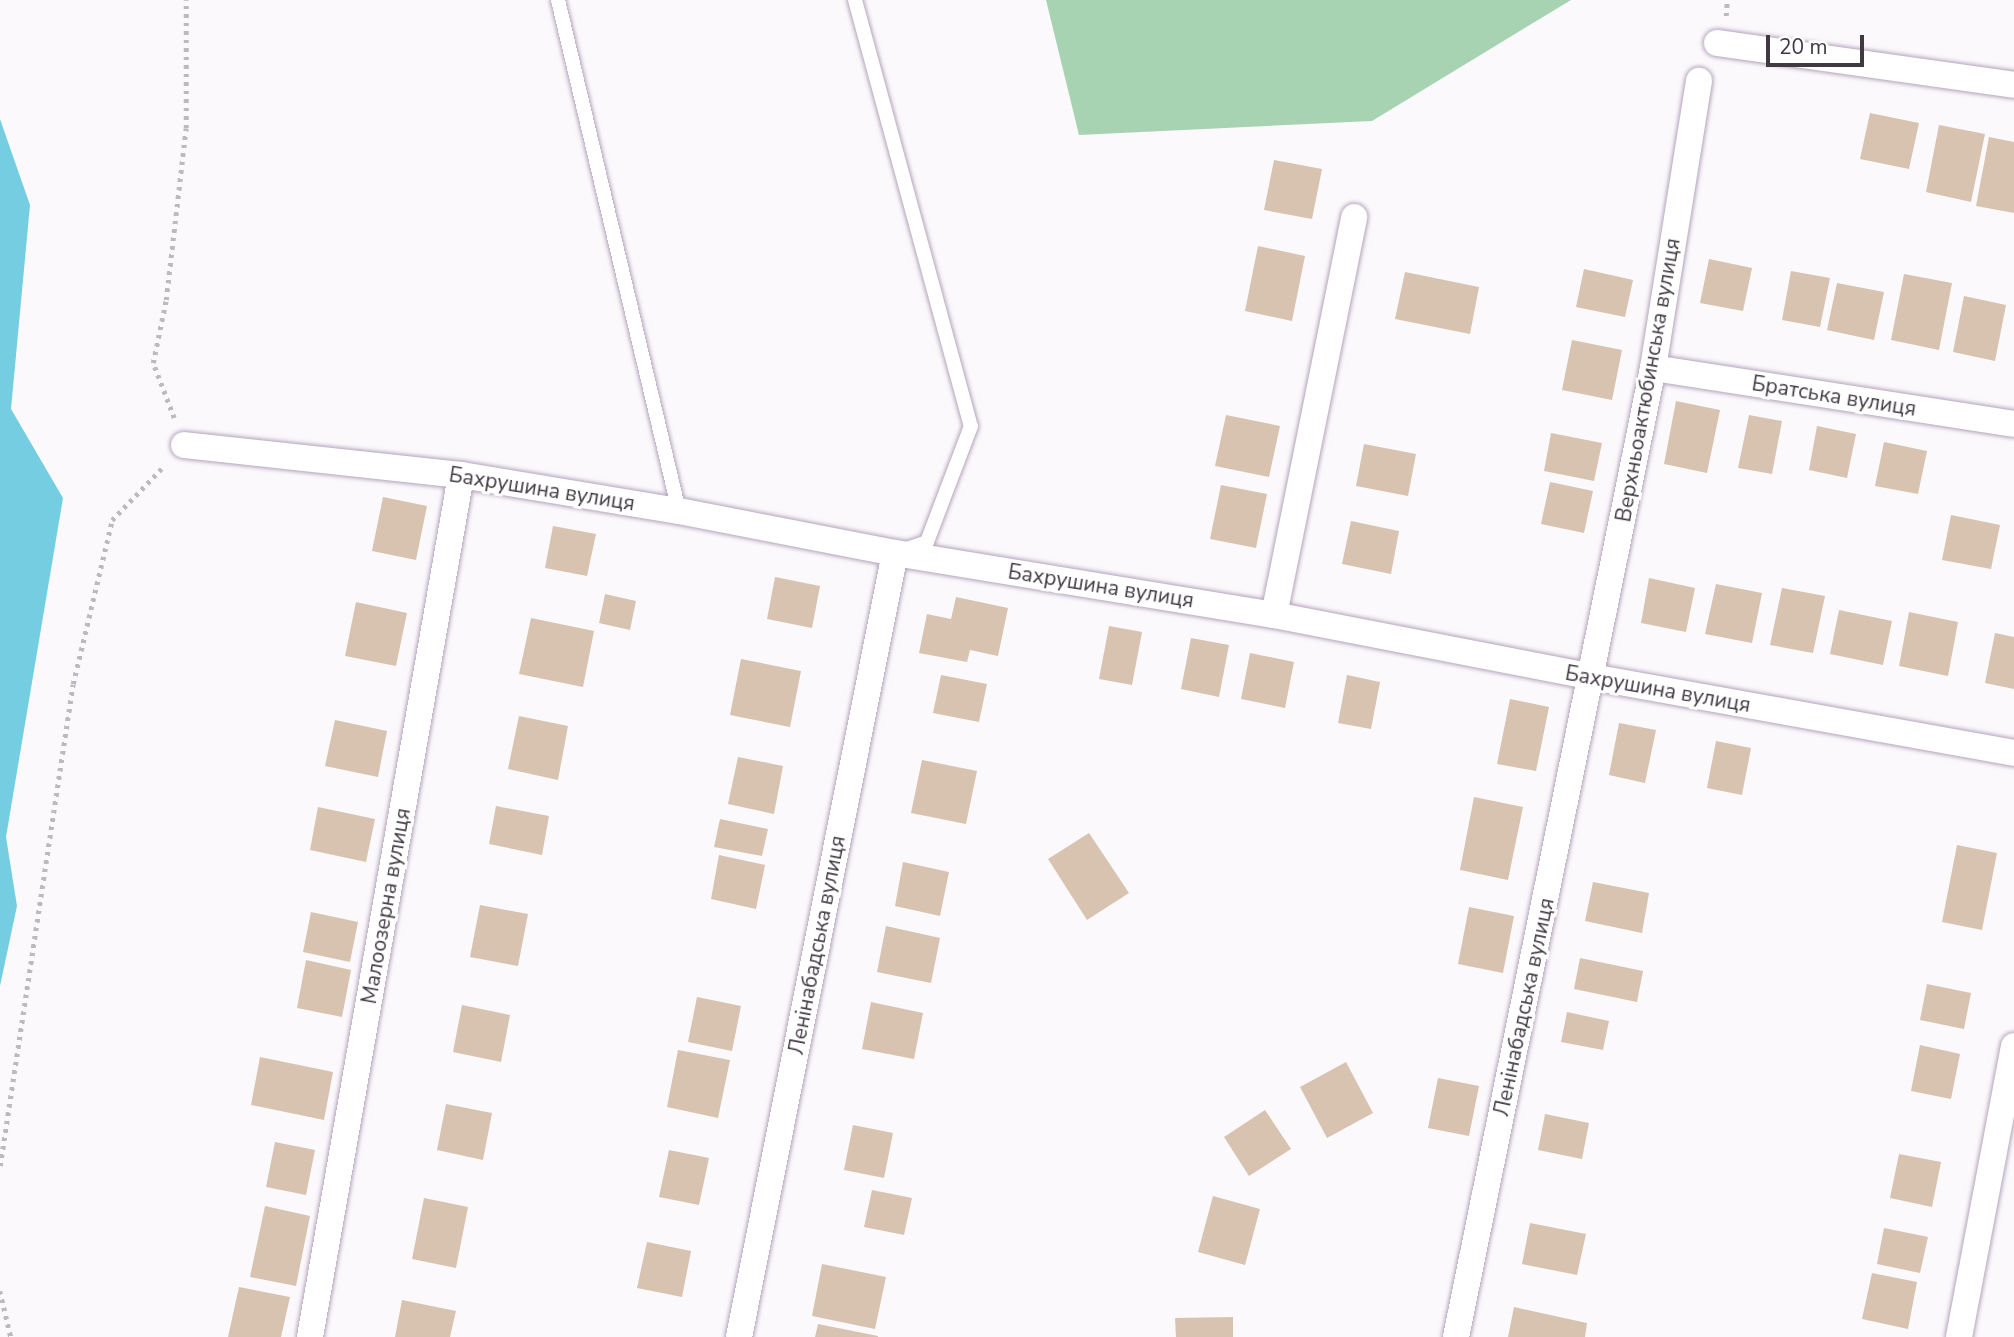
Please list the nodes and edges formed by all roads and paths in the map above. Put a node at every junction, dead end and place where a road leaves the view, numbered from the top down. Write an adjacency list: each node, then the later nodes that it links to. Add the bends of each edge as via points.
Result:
1 (186, 0): 10 (path, via 186,128 166,300 153,363)
2 (558, 0): 12 (lane)
3 (855, 0): 13 (lane, via 971,426 927,542)
4 (1717, 43): 6 (street)
5 (1699, 81): 8 (street, Верхньоактюбинська вулиця)
6 (2014, 85)
7 (1354, 217): 14 (street)
8 (1653, 368): 9 (street, Братська вулиця); 15 (street, Верхньоактюбинська вулиця)
9 (2014, 424)
10 (184, 445): 11 (street, Бахрушина вулиця); 18 (path, via 112,520 73,684)
11 (461, 475): 12 (street, Бахрушина вулиця); 21 (street, Малоозерна вулиця)
12 (679, 512): 13 (street, Бахрушина вулиця)
13 (895, 553): 14 (street, Бахрушина вулиця); 22 (street, Ленінабадська вулиця)
14 (1274, 615): 15 (street, Бахрушина вулиця)
15 (1592, 677): 16 (street, Бахрушина вулиця); 23 (street, Ленінабадська вулиця)
16 (2014, 753)
17 (2014, 1046): 24 (street)
18 (0, 1166)
19 (0, 1292): 20 (path)
20 (11, 1337)
21 (310, 1337)
22 (739, 1337)
23 (1456, 1337)
24 (1959, 1337)

